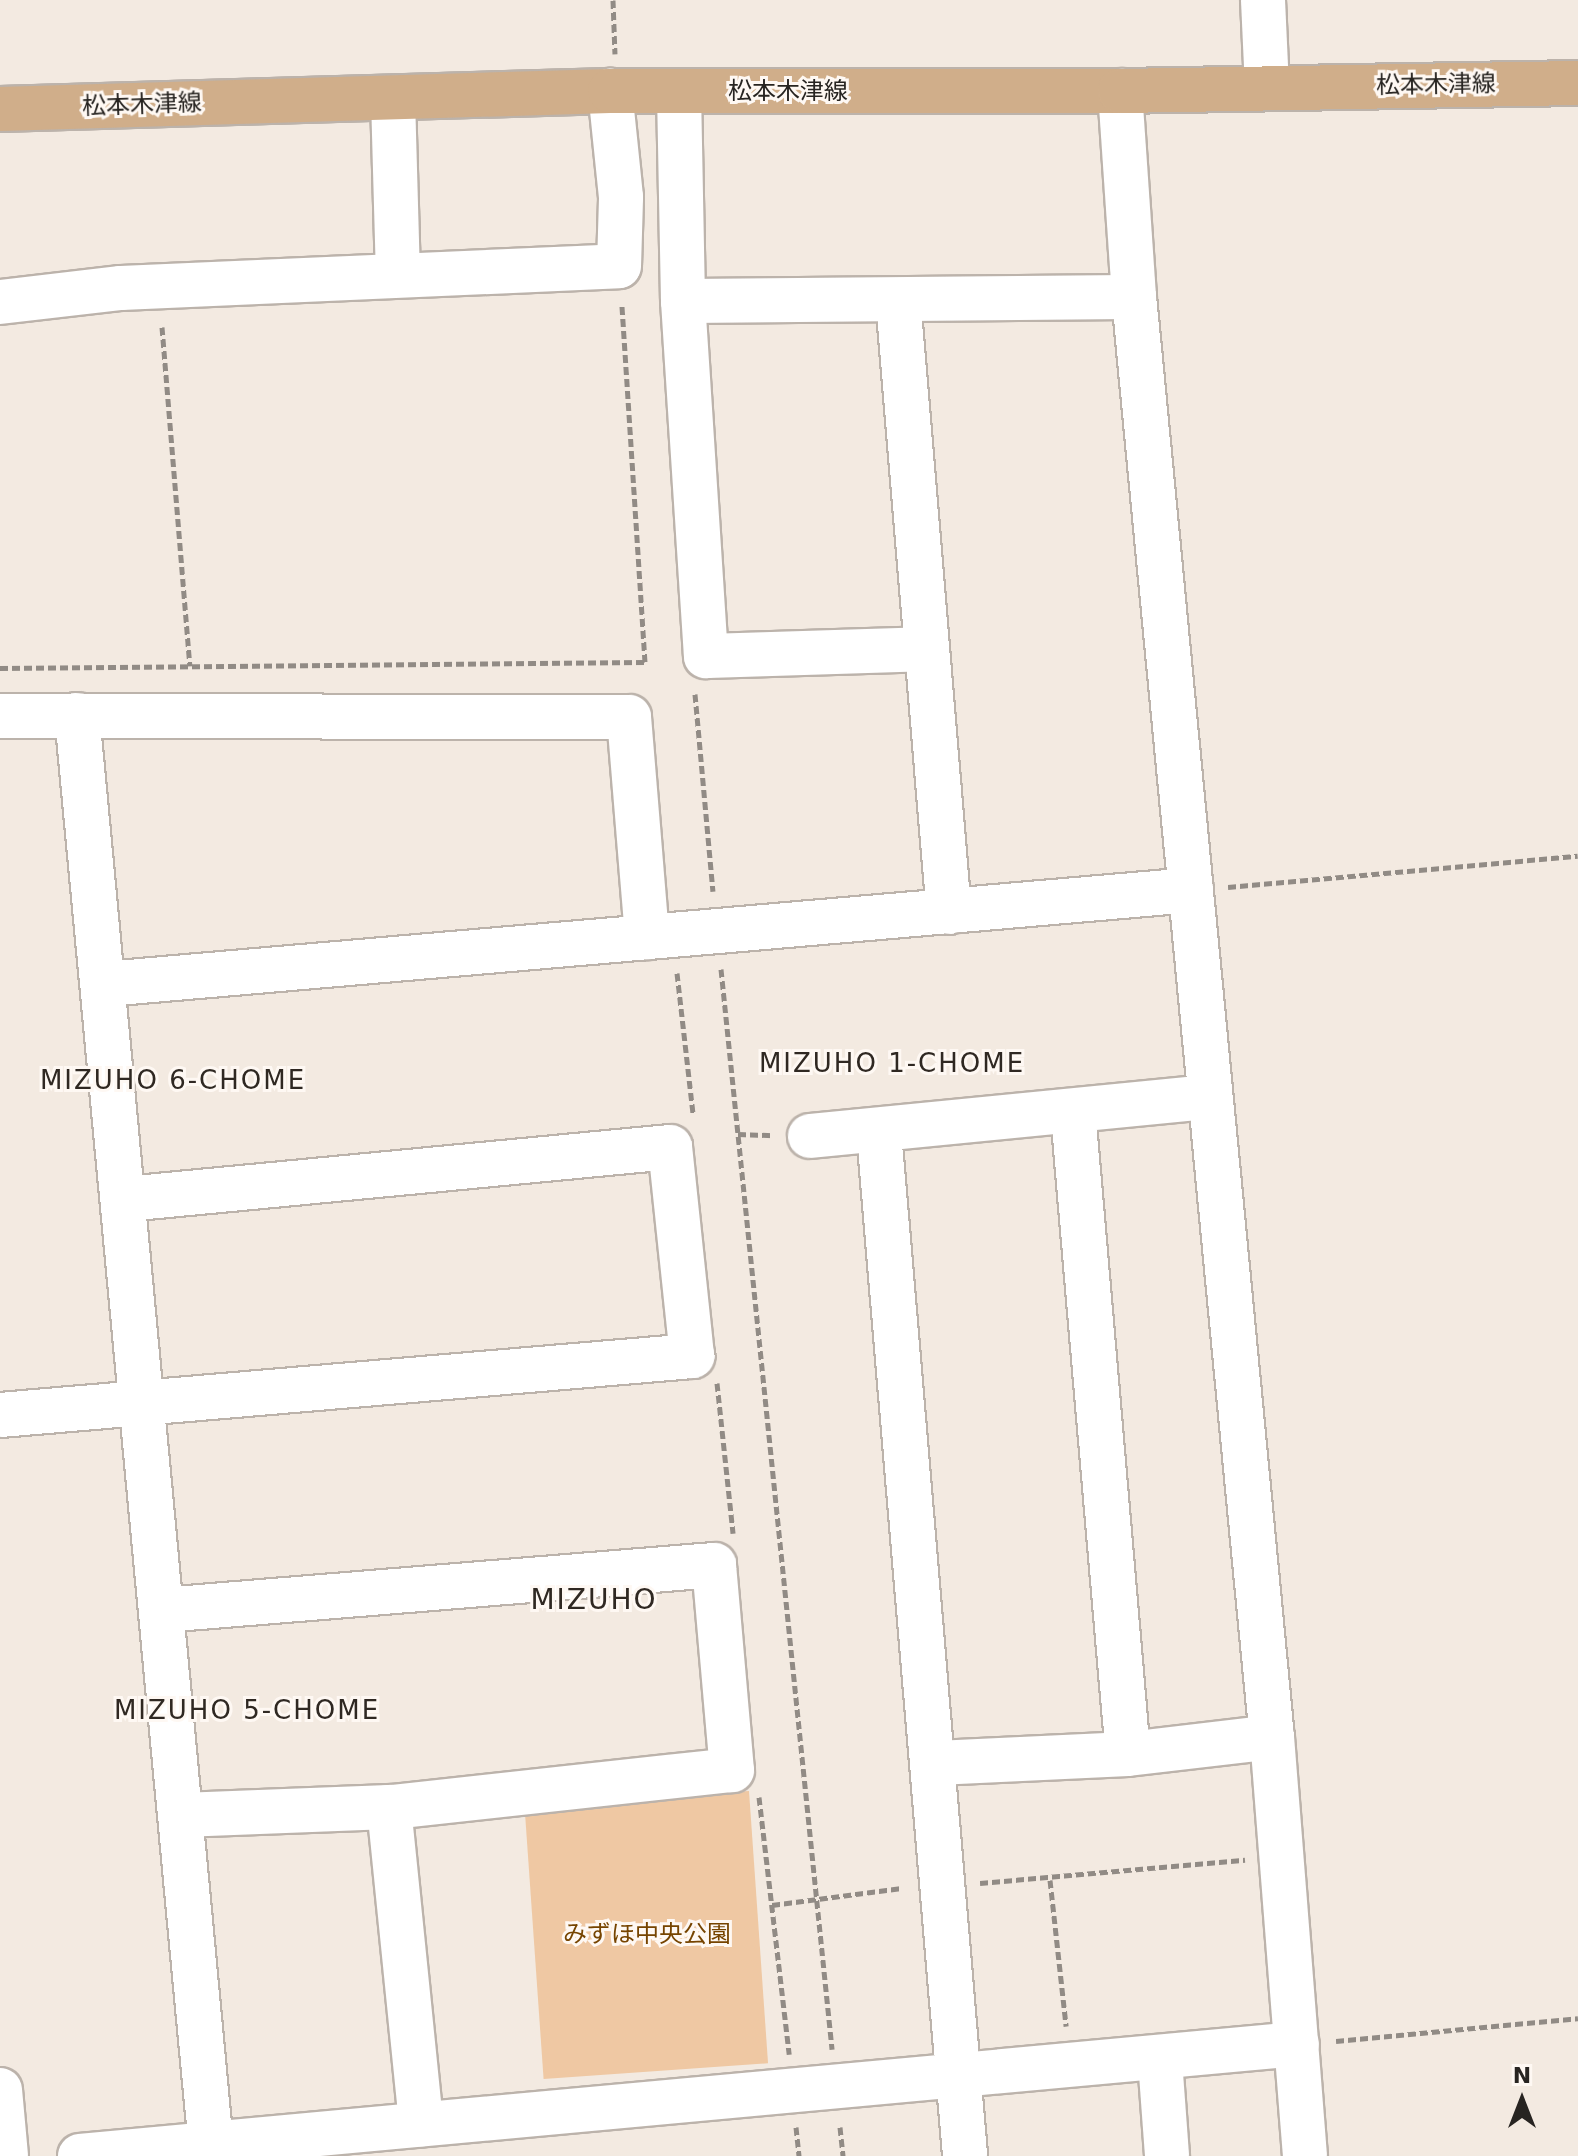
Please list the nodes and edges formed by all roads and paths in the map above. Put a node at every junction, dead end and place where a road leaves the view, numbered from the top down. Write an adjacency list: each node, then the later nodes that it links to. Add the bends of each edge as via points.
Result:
1 (1263, 0): 3 (street)
2 (1578, 83): 3 (main road, 松本木津線)
3 (1267, 87): 5 (main road, 松本木津線)
4 (610, 91): 6 (main road, 松本木津線); 7 (main road, 松本木津線); 9 (street, via 621,197)
5 (1120, 91): 6 (main road, 松本木津線); 12 (street)
6 (679, 92): 14 (street)
7 (393, 98): 8 (main road, 松本木津線); 10 (street)
8 (0, 109)
9 (619, 266): 10 (street); 18 (path, via 645,662)
10 (398, 275): 11 (street)
11 (158, 286): 15 (street); 18 (path)
12 (1134, 297): 13 (street); 23 (street)
13 (898, 300): 14 (street); 16 (street)
14 (683, 301): 17 (street)
15 (0, 302)
16 (925, 649): 17 (street); 24 (street)
17 (706, 656): 25 (path, via 694,679)
18 (190, 666): 19 (path)
19 (0, 668)
20 (77, 715): 21 (street); 26 (street, via 629,717); 27 (street)
21 (0, 716)
22 (1578, 856): 23 (path)
23 (1191, 890): 24 (street); 28 (street)
24 (949, 912): 25 (street)
25 (717, 931): 26 (street); 48 (path)
26 (659, 936): 27 (street); 30 (path)
27 (106, 984): 33 (street)
28 (1207, 1097): 29 (street); 39 (street)
29 (1073, 1113): 31 (street); 40 (street)
30 (694, 1127)
31 (879, 1133): 32 (street); 41 (street)
32 (810, 1136)
33 (126, 1199): 35 (street); 35 (street, via 670,1147 692,1356)
34 (717, 1375): 37 (path)
35 (143, 1399): 36 (street); 38 (street)
36 (0, 1415)
37 (734, 1545)
38 (163, 1610): 43 (street, via 714,1565 732,1770); 44 (street)
39 (1272, 1737): 40 (street); 45 (street)
40 (1128, 1754): 41 (street)
41 (936, 1763): 47 (street)
42 (759, 1792): 49 (path)
43 (389, 1807): 44 (street); 58 (street)
44 (181, 1815): 59 (street)
45 (1281, 1856): 46 (path); 51 (street)
46 (1050, 1880): 47 (path); 53 (path)
47 (942, 1884): 48 (path); 54 (street)
48 (818, 1897): 49 (path); 55 (path)
49 (772, 1905): 57 (path)
50 (1578, 2018): 51 (path)
51 (1297, 2044): 52 (street); 65 (street)
52 (1160, 2060): 53 (street); 64 (street)
53 (1070, 2067): 54 (street)
54 (958, 2076): 55 (street); 63 (street)
55 (836, 2087): 57 (street)
56 (0, 2090): 60 (street)
57 (793, 2090): 58 (street); 62 (path)
58 (421, 2124): 59 (street)
59 (212, 2149): 61 (street)
60 (6, 2156)
61 (80, 2156)
62 (799, 2156)
63 (965, 2156)
64 (1167, 2156)
65 (1305, 2156)

